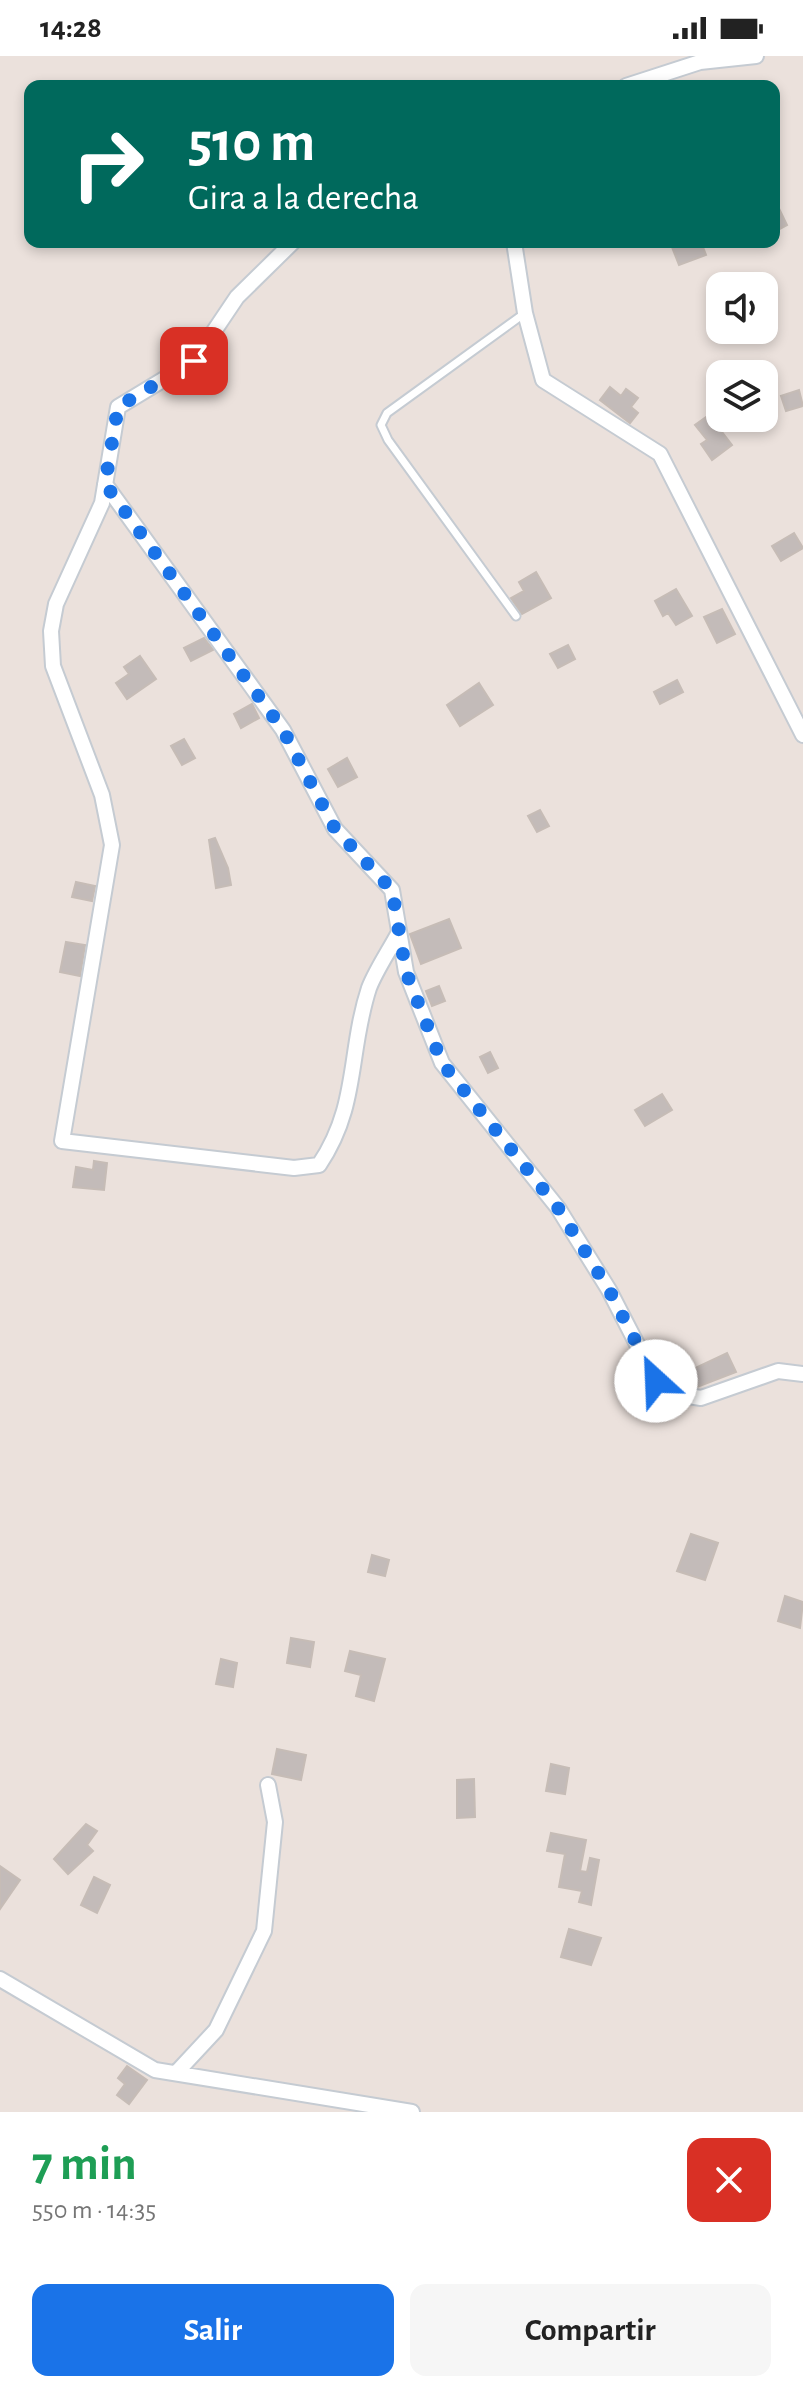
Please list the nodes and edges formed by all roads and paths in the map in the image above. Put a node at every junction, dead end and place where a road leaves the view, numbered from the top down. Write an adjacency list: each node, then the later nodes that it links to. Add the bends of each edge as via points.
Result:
1 (756, 56): 2 (street, via 700,62)
2 (644, 80)
3 (287, 248): 6 (street, via 237,297 194,361 118,407)
4 (515, 248): 5 (street)
5 (525, 313): 7 (lane, via 387,413 381,425); 8 (street, via 543,380 660,454)
6 (105, 484): 9 (street, via 283,730 335,829 392,890); 9 (street, via 102,503 56,604 51,631 53,666 102,795 112,845 62,1141 294,1168 319,1165 338,1137 370,987)
7 (516, 616)
8 (803, 735)
9 (398, 934): 10 (street, via 406,972 442,1063 558,1208 656,1381 676,1394 701,1398 778,1371)
10 (803, 1374)
11 (268, 1785): 13 (street, via 275,1822 264,1931 216,2030)
12 (0, 1979): 13 (street, via 155,2070)
13 (176, 2073): 14 (street)
14 (412, 2112)

